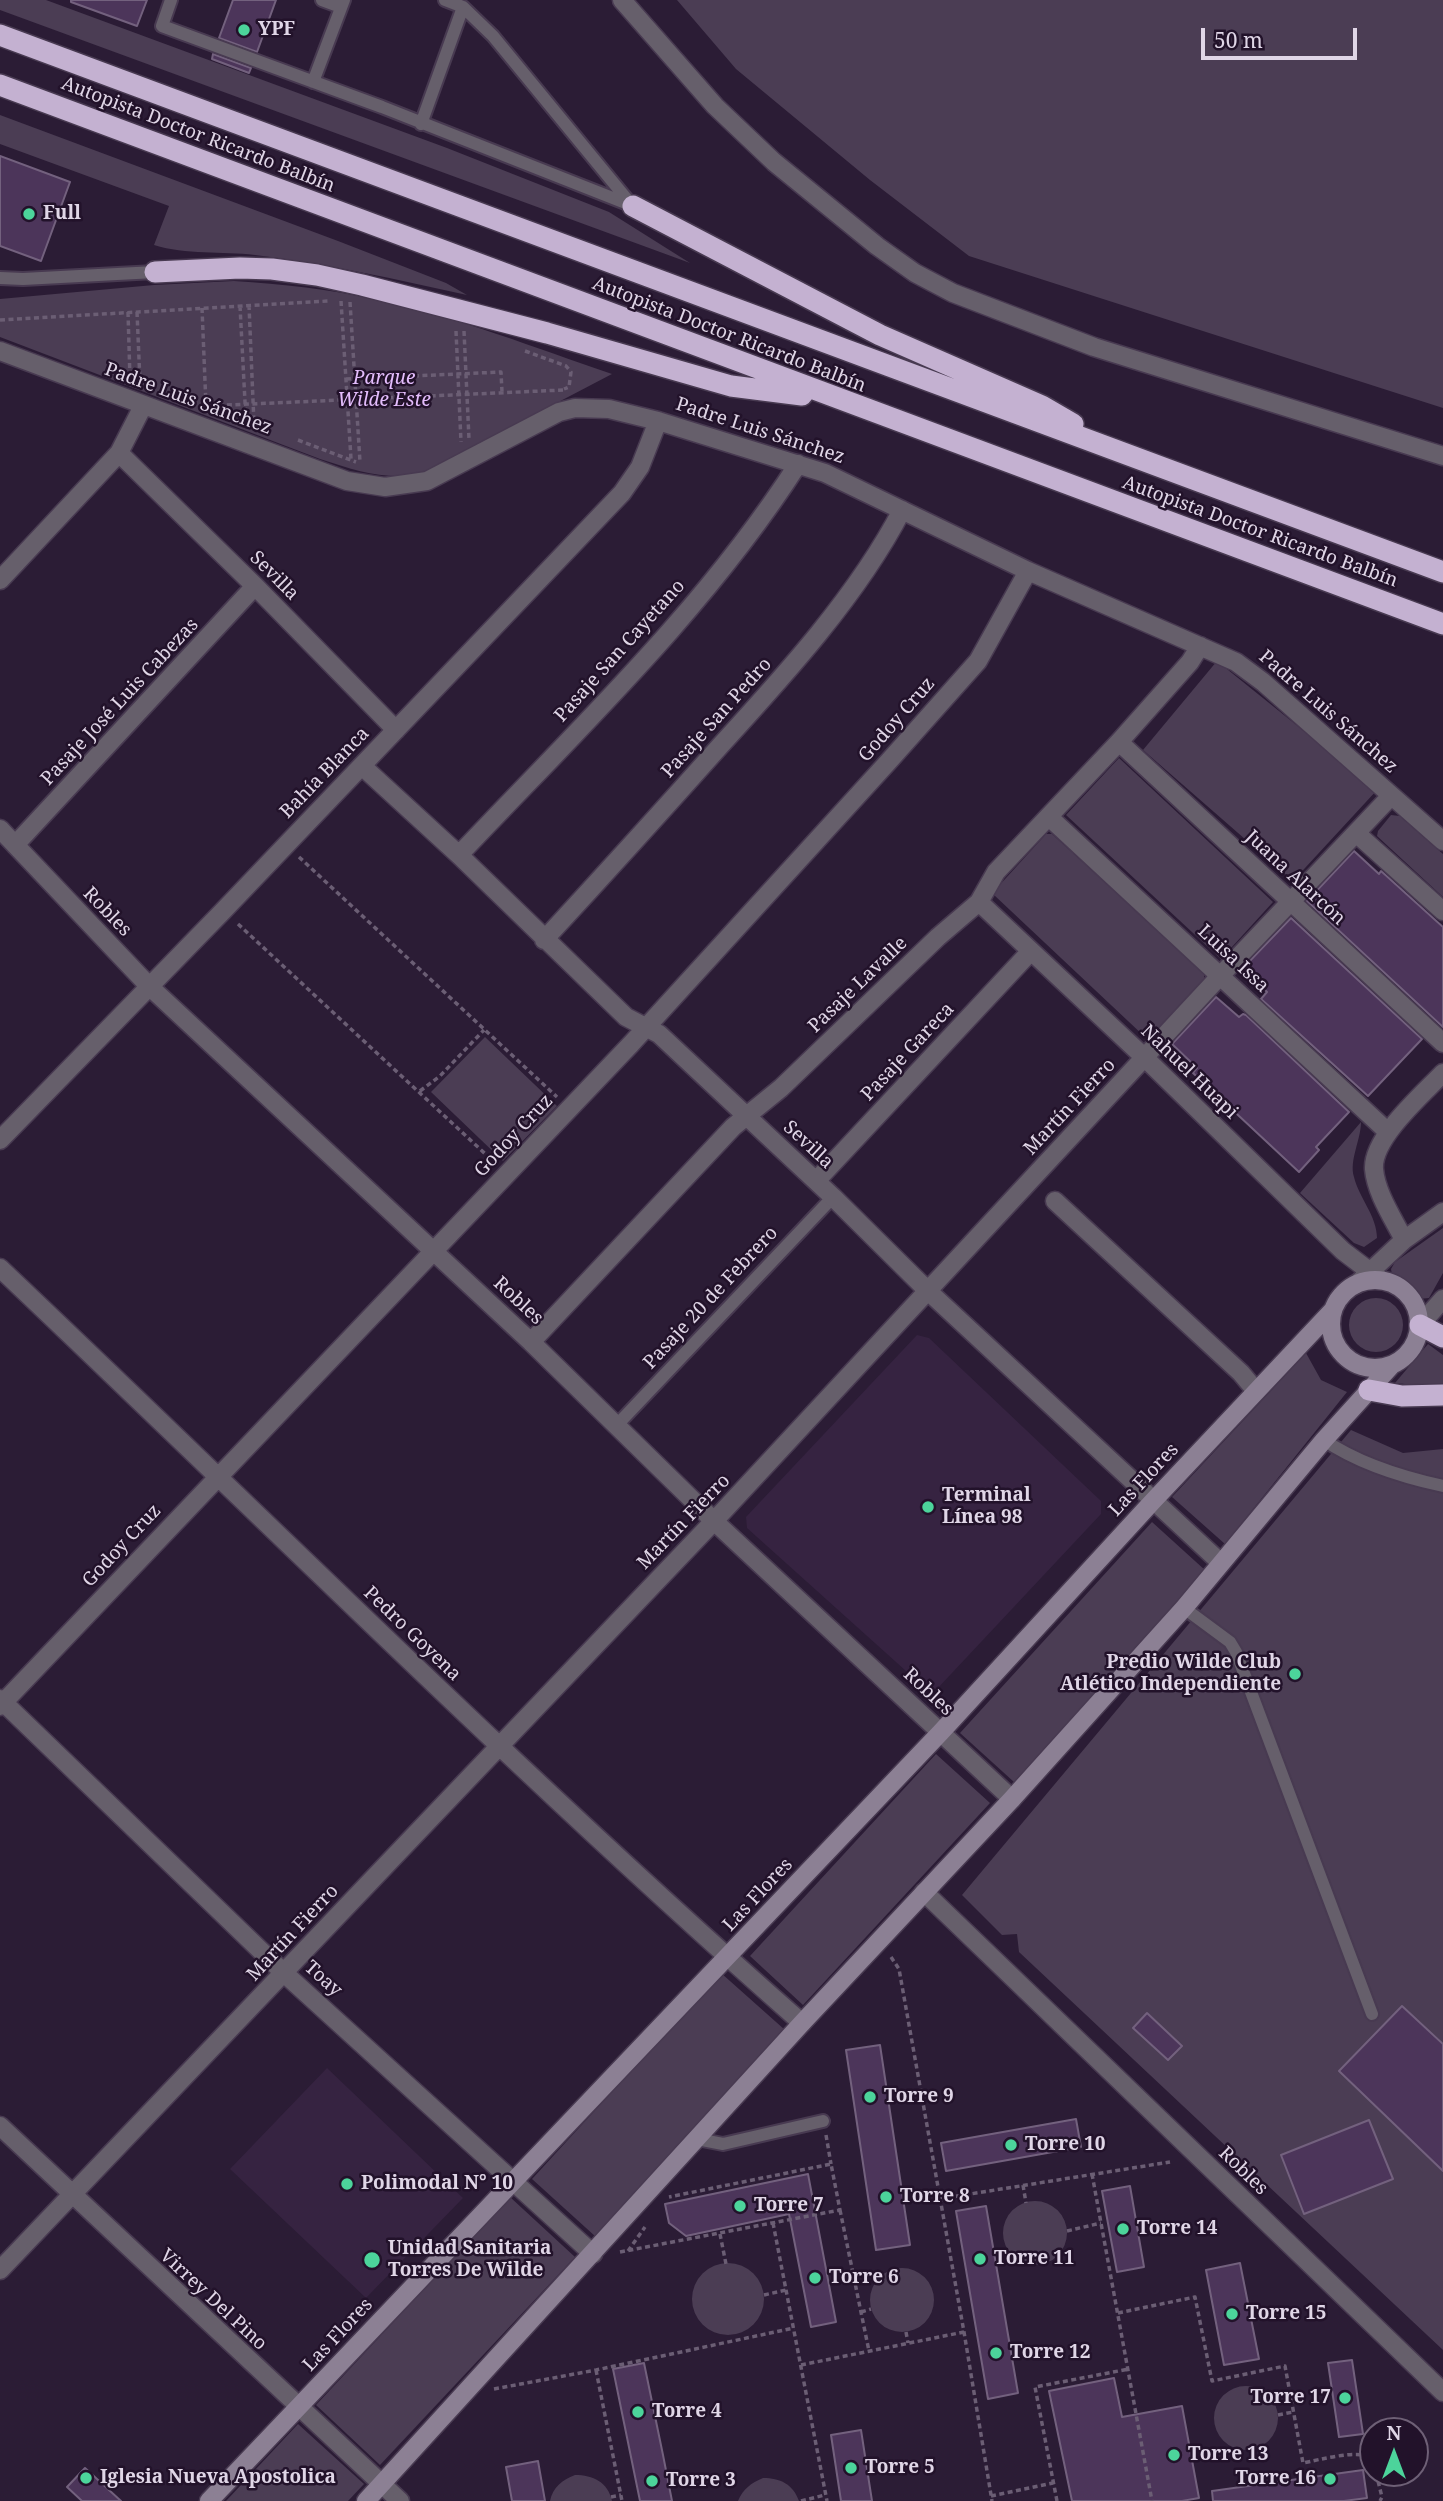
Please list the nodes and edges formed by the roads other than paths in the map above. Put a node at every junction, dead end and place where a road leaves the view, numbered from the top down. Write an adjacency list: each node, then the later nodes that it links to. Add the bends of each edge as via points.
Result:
1 (171, 0): 8 (lane, via 162,26)
2 (323, 0): 5 (lane)
3 (445, 0): 6 (lane)
4 (622, 0): 20 (street, via 715,106 774,162 915,273 953,293 1094,347)
5 (342, 4): 8 (lane)
6 (463, 6): 10 (lane); 11 (lane)
7 (0, 35): 18 (highway, Autopista Doctor Ricardo Balbín)
8 (313, 82): 10 (lane)
9 (0, 85): 15 (highway, Autopista Doctor Ricardo Balbín)
10 (421, 124): 11 (lane)
11 (633, 206): 18 (highway, via 880,335 1042,406)
12 (155, 272): 13 (lane); 15 (highway, via 240,268 317,275 547,333 731,386)
13 (0, 278)
14 (0, 351): 16 (street, Padre Luis Sánchez)
15 (836, 399): 27 (highway, Autopista Doctor Ricardo Balbín)
16 (143, 406): 17 (street, Padre Luis Sánchez, via 348,481 385,487 441,475 543,419 575,408 609,409); 19 (street)
17 (658, 421): 21 (street, Padre Luis Sánchez); 29 (street, Bahía Blanca, via 634,479)
18 (1113, 449): 24 (highway, Autopista Doctor Ricardo Balbín)
19 (120, 453): 25 (street); 26 (street, Sevilla)
20 (1443, 456)
21 (798, 464): 22 (street, Padre Luis Sánchez); 38 (street, Pasaje San Cayetano, via 730,561)
22 (902, 510): 23 (street, Padre Luis Sánchez); 42 (street, Pasaje San Pedro, via 861,576 782,678)
23 (1028, 571): 28 (street, Padre Luis Sánchez); 46 (street, Godoy Cruz, via 978,661)
24 (1443, 572)
25 (0, 580)
26 (255, 586): 29 (street, Sevilla); 37 (street, Pasaje José Luis Cabezas)
27 (1443, 624)
28 (1200, 646): 30 (street, Pasaje Lavalle); 32 (street, Padre Luis Sánchez, via 1252,672)
29 (396, 730): 31 (street, Bahía Blanca)
30 (1119, 742): 33 (street, Pasaje Lavalle); 40 (street, Juana Alarcón)
31 (362, 766): 38 (street, Sevilla); 45 (street, Bahía Blanca)
32 (1391, 796): 35 (street, Martín Fierro); 36 (street, Padre Luis Sánchez)
33 (1049, 817): 39 (street, Pasaje Lavalle, via 996,872); 44 (street, Luisa Issa)
34 (0, 829): 37 (street, Robles)
35 (1356, 833): 40 (street, Martín Fierro); 41 (street)
36 (1443, 841)
37 (15, 845): 45 (street, Robles)
38 (459, 855): 42 (street, Sevilla)
39 (979, 902): 43 (street, Nahuel Huapi); 50 (street, Pasaje Lavalle)
40 (1290, 902): 44 (street, Martín Fierro); 47 (street, Juana Alarcón)
41 (1443, 911)
42 (544, 940): 46 (street, Sevilla, via 626,1017)
43 (1031, 951): 48 (street, Nahuel Huapi); 53 (street, Pasaje Gareca)
44 (1220, 976): 48 (street, Martín Fierro); 51 (street, Luisa Issa)
45 (149, 986): 52 (street, Bahía Blanca); 58 (street, Robles)
46 (647, 1026): 50 (street, Sevilla); 58 (street, Godoy Cruz)
47 (1443, 1043)
48 (1145, 1058): 60 (street, Nahuel Huapi); 61 (street, Martín Fierro)
49 (1443, 1073): 51 (street)
50 (746, 1116): 53 (street, Sevilla); 66 (street, Pasaje Lavalle)
51 (1388, 1132): 57 (street, via 1374,1168 1381,1194)
52 (0, 1140)
53 (816, 1181): 54 (street, Sevilla)
54 (833, 1197): 61 (street, Sevilla); 71 (lane, Pasaje 20 de Febrero)
55 (1055, 1201): 69 (street)
56 (1443, 1212): 57 (street)
57 (1404, 1240): 60 (street)
58 (434, 1253): 66 (street, Robles); 73 (street, Godoy Cruz)
59 (0, 1268): 73 (street, Pedro Goyena)
60 (1369, 1279): 63 (street, via 1346,1291); 64 (street, via 1394,1284 1412,1300)
61 (929, 1291): 75 (street, Sevilla); 76 (street, Martín Fierro)
62 (1443, 1299): 64 (street)
63 (1332, 1311): 67 (street, via 1332,1337 1345,1358 1368,1368); 69 (street, Las Flores)
64 (1420, 1325): 65 (highway); 67 (street, via 1412,1349)
65 (1443, 1337)
66 (531, 1342): 71 (street, Robles)
67 (1391, 1366): 68 (street)
68 (1369, 1390): 70 (highway, via 1402,1396); 72 (street)
69 (1256, 1391): 75 (street, Las Flores)
70 (1443, 1395)
71 (616, 1426): 76 (street, Robles)
72 (1324, 1440): 74 (lane, via 1346,1454); 77 (street)
73 (219, 1475): 79 (street, Godoy Cruz); 81 (street, Pedro Goyena)
74 (1443, 1486)
75 (1153, 1501): 77 (street, Sevilla); 80 (street, Las Flores)
76 (714, 1521): 80 (street, Robles); 81 (street, Martín Fierro)
77 (1221, 1563): 78 (street)
78 (1184, 1608): 82 (street); 86 (lane, via 1230,1642 1236,1652)
79 (1, 1703): 85 (street, Toay)
80 (941, 1732): 82 (street, Robles); 84 (street, Las Flores)
81 (497, 1746): 84 (street, Pedro Goyena); 85 (street, Martín Fierro)
82 (1012, 1798): 83 (street)
83 (924, 1892): 87 (street); 95 (street, Robles)
84 (728, 1958): 87 (street, Pedro Goyena); 91 (street, Las Flores)
85 (284, 1973): 91 (street, Toay); 92 (street, Martín Fierro)
86 (1372, 2014)
87 (802, 2023): 90 (street)
88 (823, 2120): 90 (lane, via 723,2144)
89 (0, 2126): 92 (street, Virrey Del Pino)
90 (697, 2139): 93 (street)
91 (513, 2181): 93 (street, Toay); 96 (street, Las Flores)
92 (72, 2196): 94 (street, Martín Fierro); 96 (street, Virrey Del Pino)
93 (593, 2254): 97 (street)
94 (0, 2270)
95 (1443, 2392)
96 (298, 2408): 97 (street, Virrey Del Pino); 98 (street, Las Flores)
97 (382, 2484): 99 (street); 100 (street, Virrey Del Pino)
98 (209, 2501)
99 (366, 2501)
100 (400, 2501)

